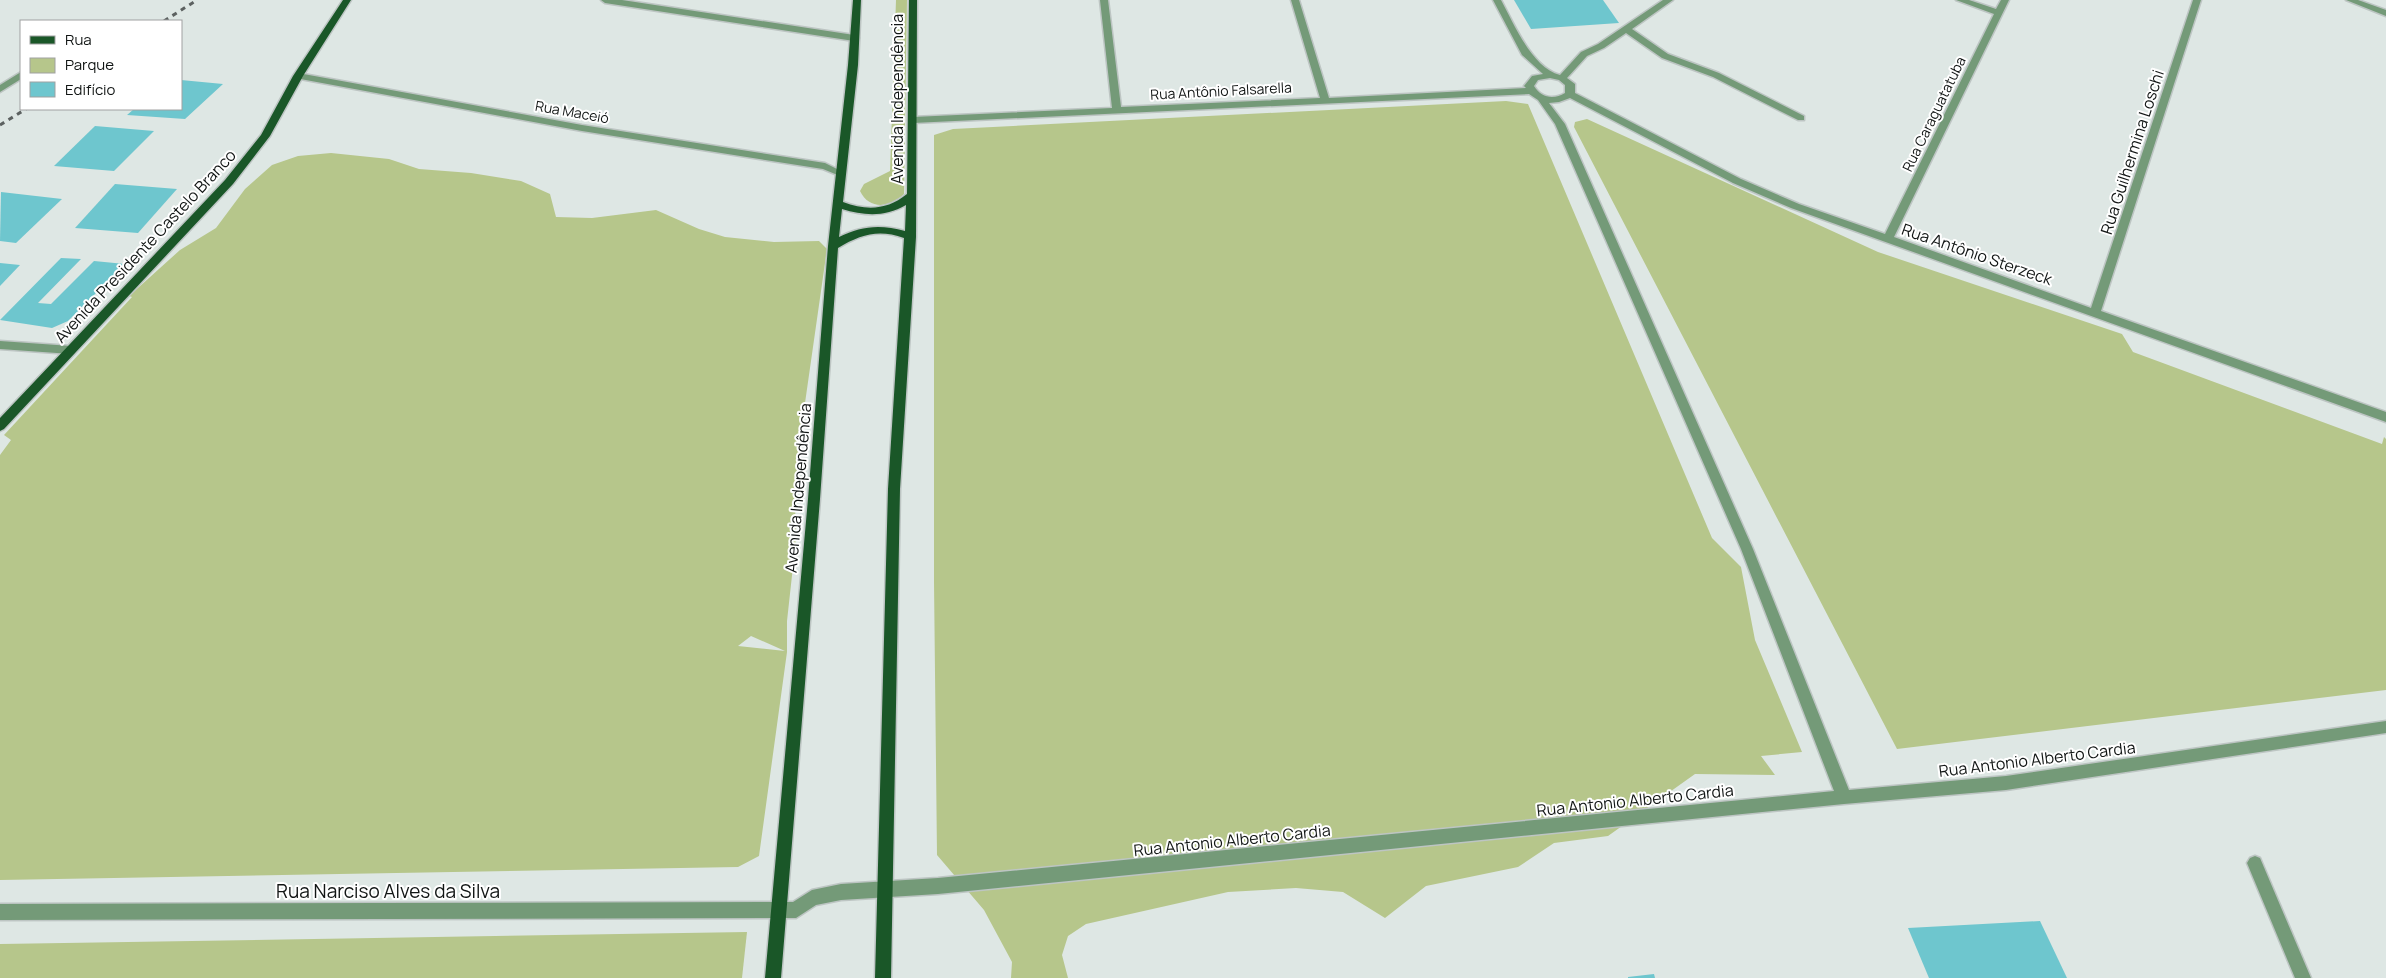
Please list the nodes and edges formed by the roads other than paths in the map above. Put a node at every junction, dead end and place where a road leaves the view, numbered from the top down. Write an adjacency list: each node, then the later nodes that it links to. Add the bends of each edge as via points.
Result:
1 (348, 0): 20 (main road, Avenida Presidente Castelo Branco)
2 (605, 0): 16 (street)
3 (857, 0): 16 (main road, Avenida Independência)
4 (913, 0): 29 (main road, Avenida Independência)
5 (1104, 0): 27 (street)
6 (1295, 0): 26 (street)
7 (1497, 0): 17 (street)
8 (1669, 0): 15 (street)
9 (1960, 0): 13 (street)
10 (2005, 0): 13 (street, Rua Caraguatatuba)
11 (2197, 0): 37 (street, Rua Guilhermina Loschi)
12 (2350, 0): 14 (street)
13 (1999, 13): 35 (street, Rua Caraguatatuba)
14 (2386, 13)
15 (1625, 29): 21 (street, via 1584,54); 28 (street, via 1666,56 1716,75)
16 (854, 38): 31 (main road, Avenida Independência)
17 (1527, 55): 18 (street); 22 (street)
18 (1550, 75): 21 (street); 22 (street, Rua Antônio Falsarella, via 1542,76)
19 (20, 76): 23 (street)
20 (298, 76): 31 (street, Rua Maceió, via 572,126 825,166); 39 (main road, Avenida Presidente Castelo Branco, via 265,136 229,182)
21 (1562, 78): 24 (street, via 1572,89)
22 (1530, 86): 25 (street); 26 (street, Rua Antônio Falsarella)
23 (0, 89)
24 (1568, 96): 25 (street, via 1559,100); 30 (street); 35 (street, Rua Antônio Sterzeck, via 1737,181)
25 (1541, 98): 30 (street)
26 (1325, 100): 27 (street, Rua Antônio Falsarella)
27 (1117, 110): 29 (street, Rua Antônio Falsarella)
28 (1801, 118)
29 (913, 120): 32 (main road, Avenida Independência)
30 (1560, 124): 45 (street, via 1747,549)
31 (840, 173): 33 (main road, Avenida Independência)
32 (912, 195): 33 (main road, via 900,206 881,211 851,209); 34 (main road, Avenida Independência)
33 (838, 204): 36 (main road, Avenida Independência)
34 (911, 237): 36 (main road, via 894,230 874,228 850,235); 47 (main road, Avenida Independência, via 894,489)
35 (1887, 240): 37 (street, Rua Antônio Sterzeck)
36 (833, 246): 48 (main road, Avenida Independência)
37 (2096, 312): 40 (street, Rua Antônio Sterzeck)
38 (0, 344): 39 (street)
39 (71, 350): 43 (main road, Avenida Presidente Castelo Branco)
40 (2372, 412): 41 (street, Rua Antônio Sterzeck); 42 (street)
41 (2386, 417)
42 (2386, 422)
43 (0, 426)
44 (2386, 727): 45 (street, Rua Antonio Alberto Cardia, via 2006,783)
45 (1844, 797): 47 (street, Rua Antonio Alberto Cardia)
46 (2254, 863): 52 (street)
47 (884, 891): 48 (street, Rua Antonio Alberto Cardia, via 841,892 812,898 796,910); 51 (main road, Avenida Independência)
48 (777, 910): 49 (street, Rua Narciso Alves da Silva); 50 (main road, Avenida Independência)
49 (0, 912)
50 (773, 978)
51 (883, 978)
52 (2303, 978)

